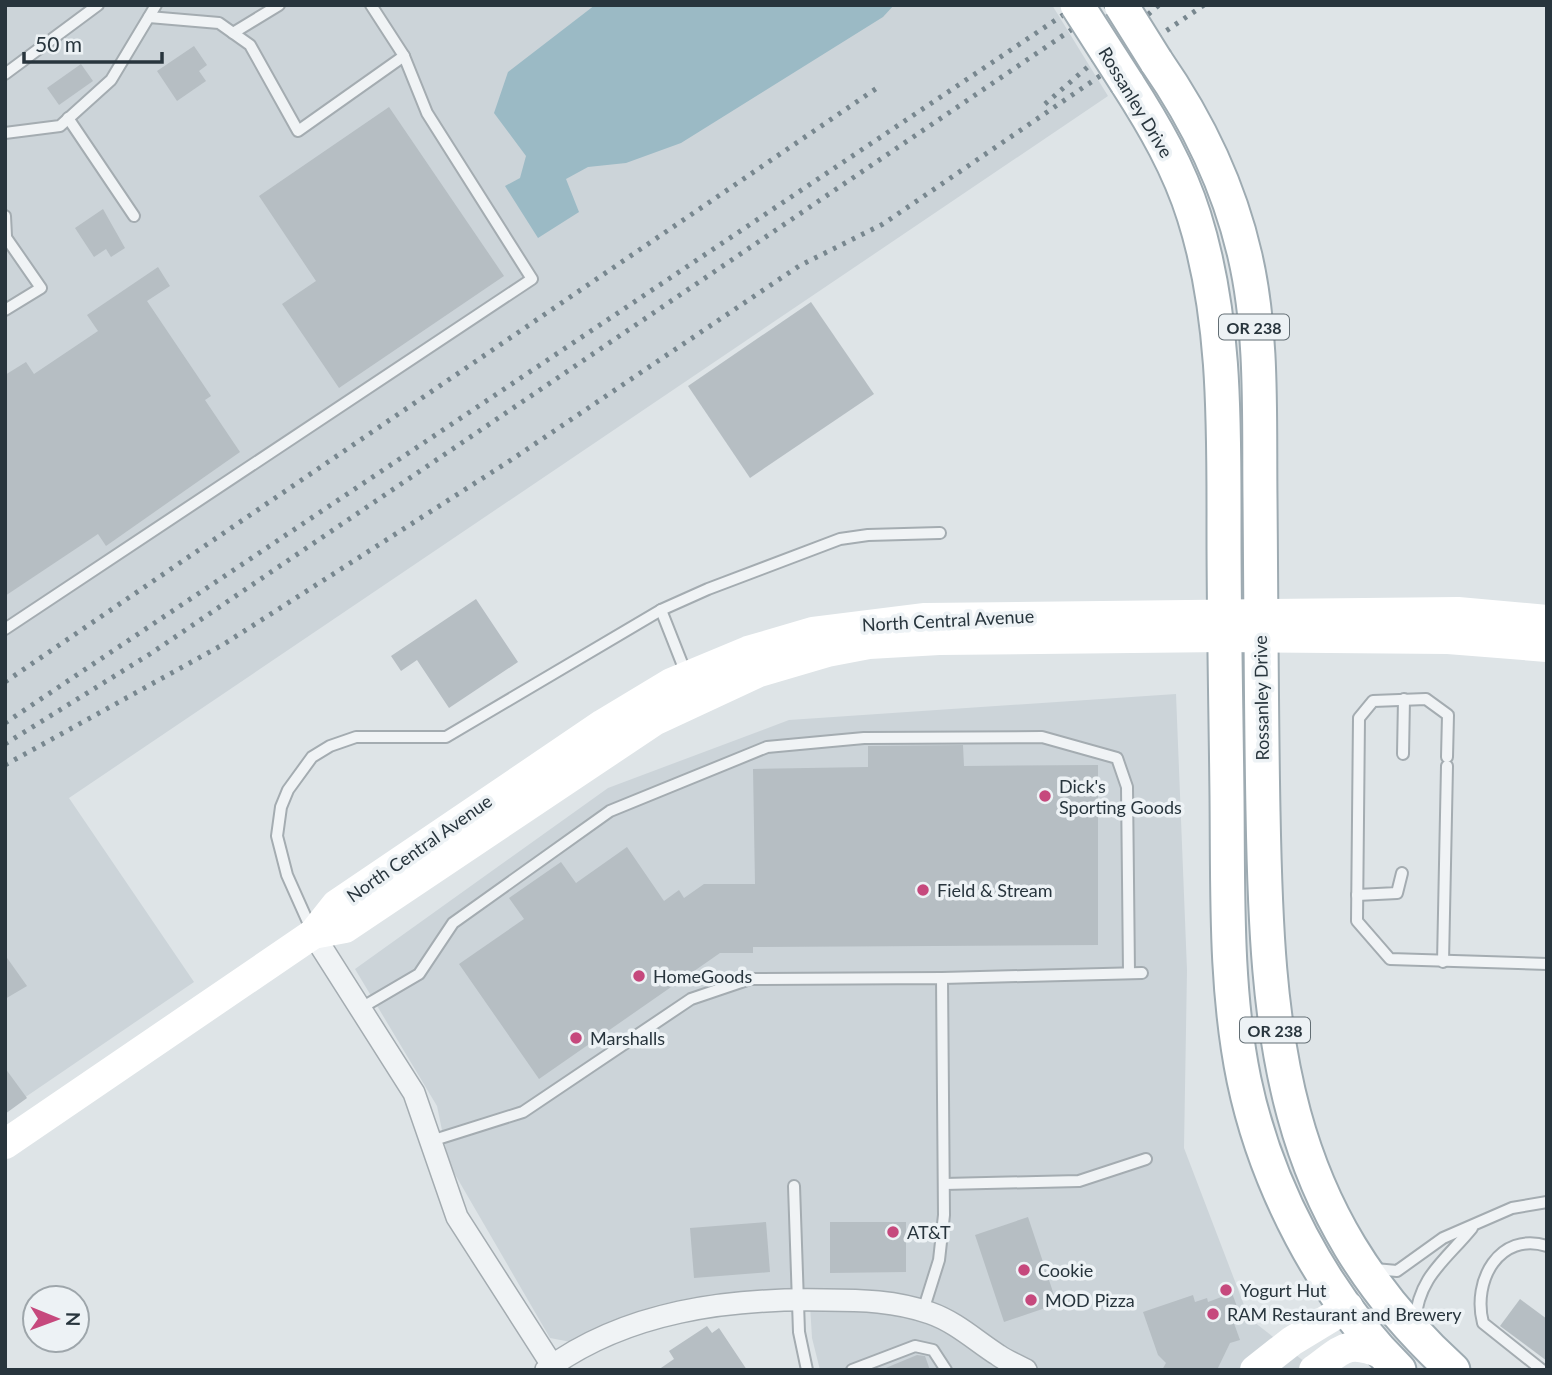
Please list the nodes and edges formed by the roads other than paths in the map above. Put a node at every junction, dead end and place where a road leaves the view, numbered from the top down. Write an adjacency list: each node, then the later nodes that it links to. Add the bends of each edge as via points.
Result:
1 (98, 5): 10 (lane)
2 (156, 5): 7 (lane)
3 (279, 5): 8 (lane)
4 (371, 5): 9 (lane)
5 (1077, 5): 20 (main road, Rossanley Drive / OR 238, bridge, via 1153,124 1178,175 1206,259 1221,375)
6 (1121, 5): 21 (main road, Rossanley Drive / OR 238, bridge, via 1180,95 1217,169 1245,257 1259,415)
7 (149, 17): 8 (lane, via 219,23); 11 (lane, via 111,80)
8 (233, 33): 9 (lane, via 250,46 299,131)
9 (404, 56): 22 (lane, via 427,113 532,279)
10 (5, 74)
11 (68, 118): 12 (lane, via 60,126); 14 (lane)
12 (5, 133)
13 (5, 216): 15 (lane)
14 (134, 216)
15 (6, 236): 16 (lane, via 41,288)
16 (5, 310)
17 (940, 533): 18 (lane, via 840,540)
18 (661, 610): 24 (lane); 29 (lane, via 446,737 356,737 312,757 288,790 277,836 287,875)
19 (1547, 620): 21 (street, North Central Avenue, via 1458,612)
20 (1225, 626): 21 (street, North Central Avenue); 24 (street, North Central Avenue, via 925,618 869,623 783,640); 29 (street, North Central Avenue, via 869,644 759,672 654,721 345,928); 46 (main road, Rossanley Drive / OR 238, via 1228,906 1232,989 1244,1082 1279,1188 1302,1237)
21 (1260, 626): 23 (street, North Central Avenue); 44 (main road, Rossanley Drive / OR 238, via 1265,941 1276,1040 1301,1144 1325,1200)
22 (5, 629)
23 (1547, 648)
24 (687, 676): 29 (street, North Central Avenue, via 637,701 456,821 336,905)
25 (1404, 699): 26 (lane); 28 (lane, via 1373,701 1359,718); 30 (lane, via 1426,699 1448,715)
26 (1403, 754)
27 (1402, 873): 28 (lane, via 1397,893)
28 (1357, 895): 30 (lane, via 1357,921 1390,960)
29 (313, 934): 35 (street); 37 (street, North Central Avenue)
30 (1443, 962): 31 (lane)
31 (1547, 964)
32 (1129, 973): 33 (lane); 34 (lane); 35 (lane, via 1127,787 1117,758 1042,737 864,738 767,747 610,811 453,923 419,974)
33 (1142, 973)
34 (942, 978): 36 (lane, via 750,979 691,999 523,1112); 39 (lane)
35 (361, 1008): 36 (street, via 415,1093)
36 (431, 1141): 51 (street, via 457,1217)
37 (5, 1144)
38 (1146, 1160): 39 (lane, via 1079,1181)
39 (944, 1184): 47 (lane, via 939,1260)
40 (794, 1186): 45 (lane)
41 (1547, 1202): 42 (lane, via 1501,1212)
42 (1472, 1228): 44 (lane, via 1443,1238 1396,1270); 48 (lane, via 1427,1279 1417,1297)
43 (1547, 1245): 60 (lane, via 1531,1241 1507,1248 1485,1277 1480,1305 1483,1323)
44 (1362, 1265): 48 (main road, Rossanley Drive / OR 238)
45 (800, 1299): 47 (street, via 901,1304); 51 (street, via 678,1311 597,1340); 52 (lane, via 799,1332)
46 (1348, 1307): 49 (main road, OR 238); 56 (street, via 1292,1340); 58 (main road, via 1372,1311 1415,1361)
47 (923, 1311): 50 (street, via 977,1338)
48 (1414, 1330): 59 (main road, Rossanley Drive / OR 238)
49 (1391, 1362): 57 (street, via 1361,1345 1349,1347)
50 (1004, 1363): 55 (street)
51 (549, 1368)
52 (807, 1370)
53 (852, 1370): 54 (lane, via 915,1346 933,1350)
54 (946, 1370)
55 (1026, 1370)
56 (1255, 1370)
57 (1314, 1370)
58 (1434, 1370)
59 (1453, 1370)
60 (1542, 1370)

